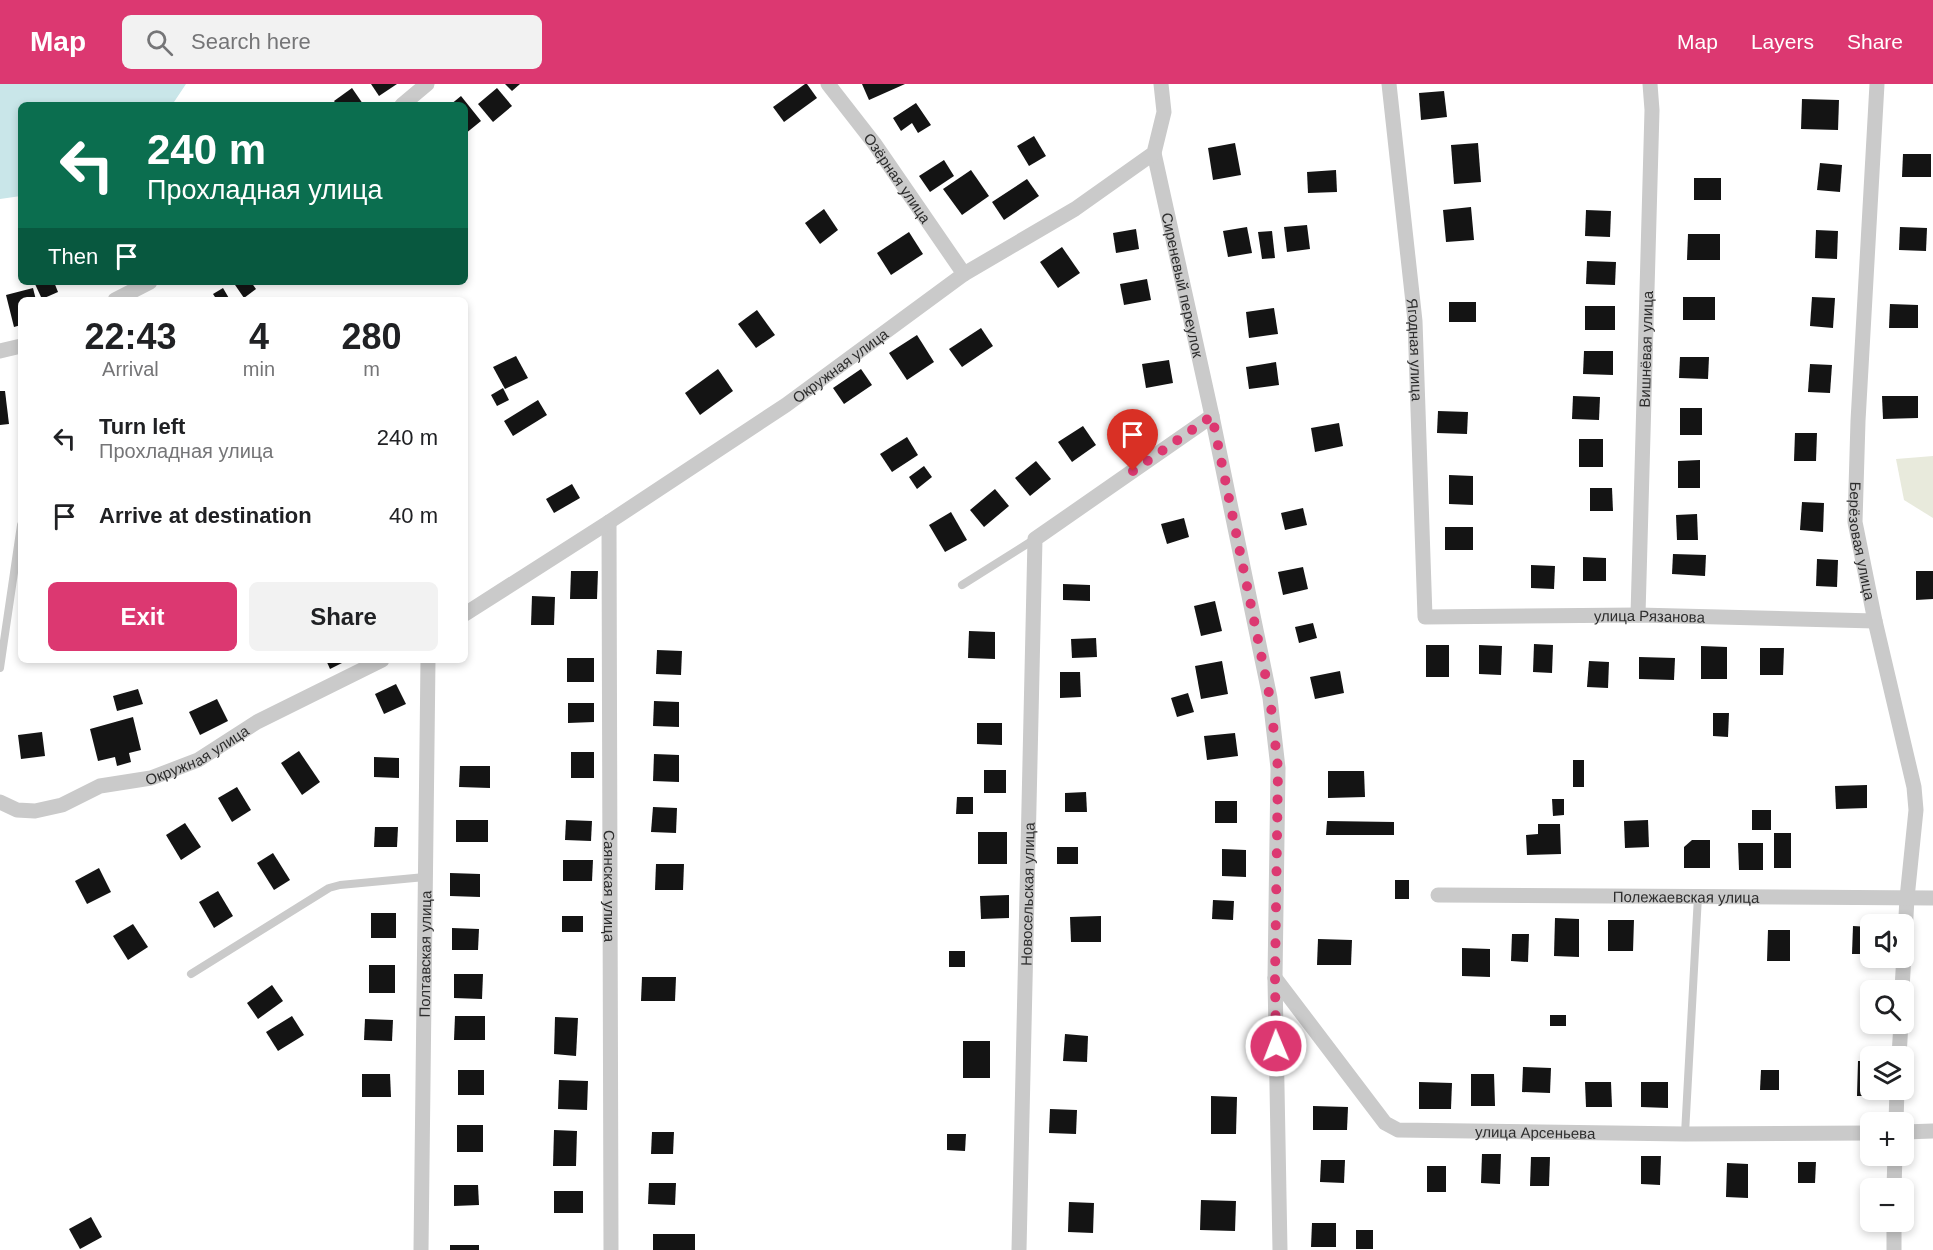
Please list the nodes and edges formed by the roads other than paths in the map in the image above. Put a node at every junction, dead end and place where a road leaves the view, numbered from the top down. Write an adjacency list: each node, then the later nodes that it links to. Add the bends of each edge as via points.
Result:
1 (427, 84): 7 (street)
2 (828, 84): 9 (street, Озёрная улица, via 874,143)
3 (1161, 84): 8 (street, via 1164,112)
4 (1389, 84): 21 (street, Ягодная улица, via 1415,321)
5 (1650, 84): 20 (street, Вишнёвая улица)
6 (1877, 84): 22 (street, Берёзовая улица, via 1855,522)
7 (406, 102)
8 (1154, 153): 9 (street, Окружная улица, via 1075,209); 14 (street, Сиреневый переулок)
9 (964, 274): 15 (street, Окружная улица, via 806,391)
10 (144, 285): 11 (street)
11 (121, 297)
12 (18, 347): 13 (street)
13 (0, 351)
14 (1212, 416): 16 (street); 33 (street, Сиреневый переулок, via 1270,698 1278,768)
15 (609, 522): 19 (street, Окружная улица); 41 (street, Саянская улица)
16 (1035, 539): 18 (lane); 42 (street, Новосельская улица)
17 (18, 545): 25 (lane)
18 (962, 585)
19 (468, 613)
20 (1638, 615): 21 (street, улица Рязанова); 22 (street, улица Рязанова)
21 (1425, 617)
22 (1875, 621): 31 (street, Берёзовая улица, via 1914,787 1916,810)
23 (376, 663): 26 (street, Окружная улица, via 256,722 198,760 151,778 100,786 62,805 34,811 17,810)
24 (428, 663): 27 (street, Полтавская улица)
25 (0, 668)
26 (0, 802)
27 (425, 876): 32 (lane, via 329,888); 40 (street, Полтавская улица)
28 (1438, 895): 29 (street, Полежаевская улица)
29 (1698, 896): 31 (street, Полежаевская улица); 38 (lane)
30 (1933, 897): 31 (street, Полежаевская улица)
31 (1907, 898): 34 (street, Берёзовая улица)
32 (190, 974)
33 (1275, 978): 38 (street, улица Арсеньева, via 1385,1123 1398,1130); 43 (street, Сиреневый переулок)
34 (1903, 980)
35 (1933, 1131): 36 (street)
36 (1914, 1132)
37 (1860, 1133): 38 (street, улица Арсеньева)
38 (1685, 1134)
39 (1894, 1232): 44 (street)
40 (421, 1250)
41 (611, 1250)
42 (1018, 1250)
43 (1280, 1250)
44 (1893, 1250)

